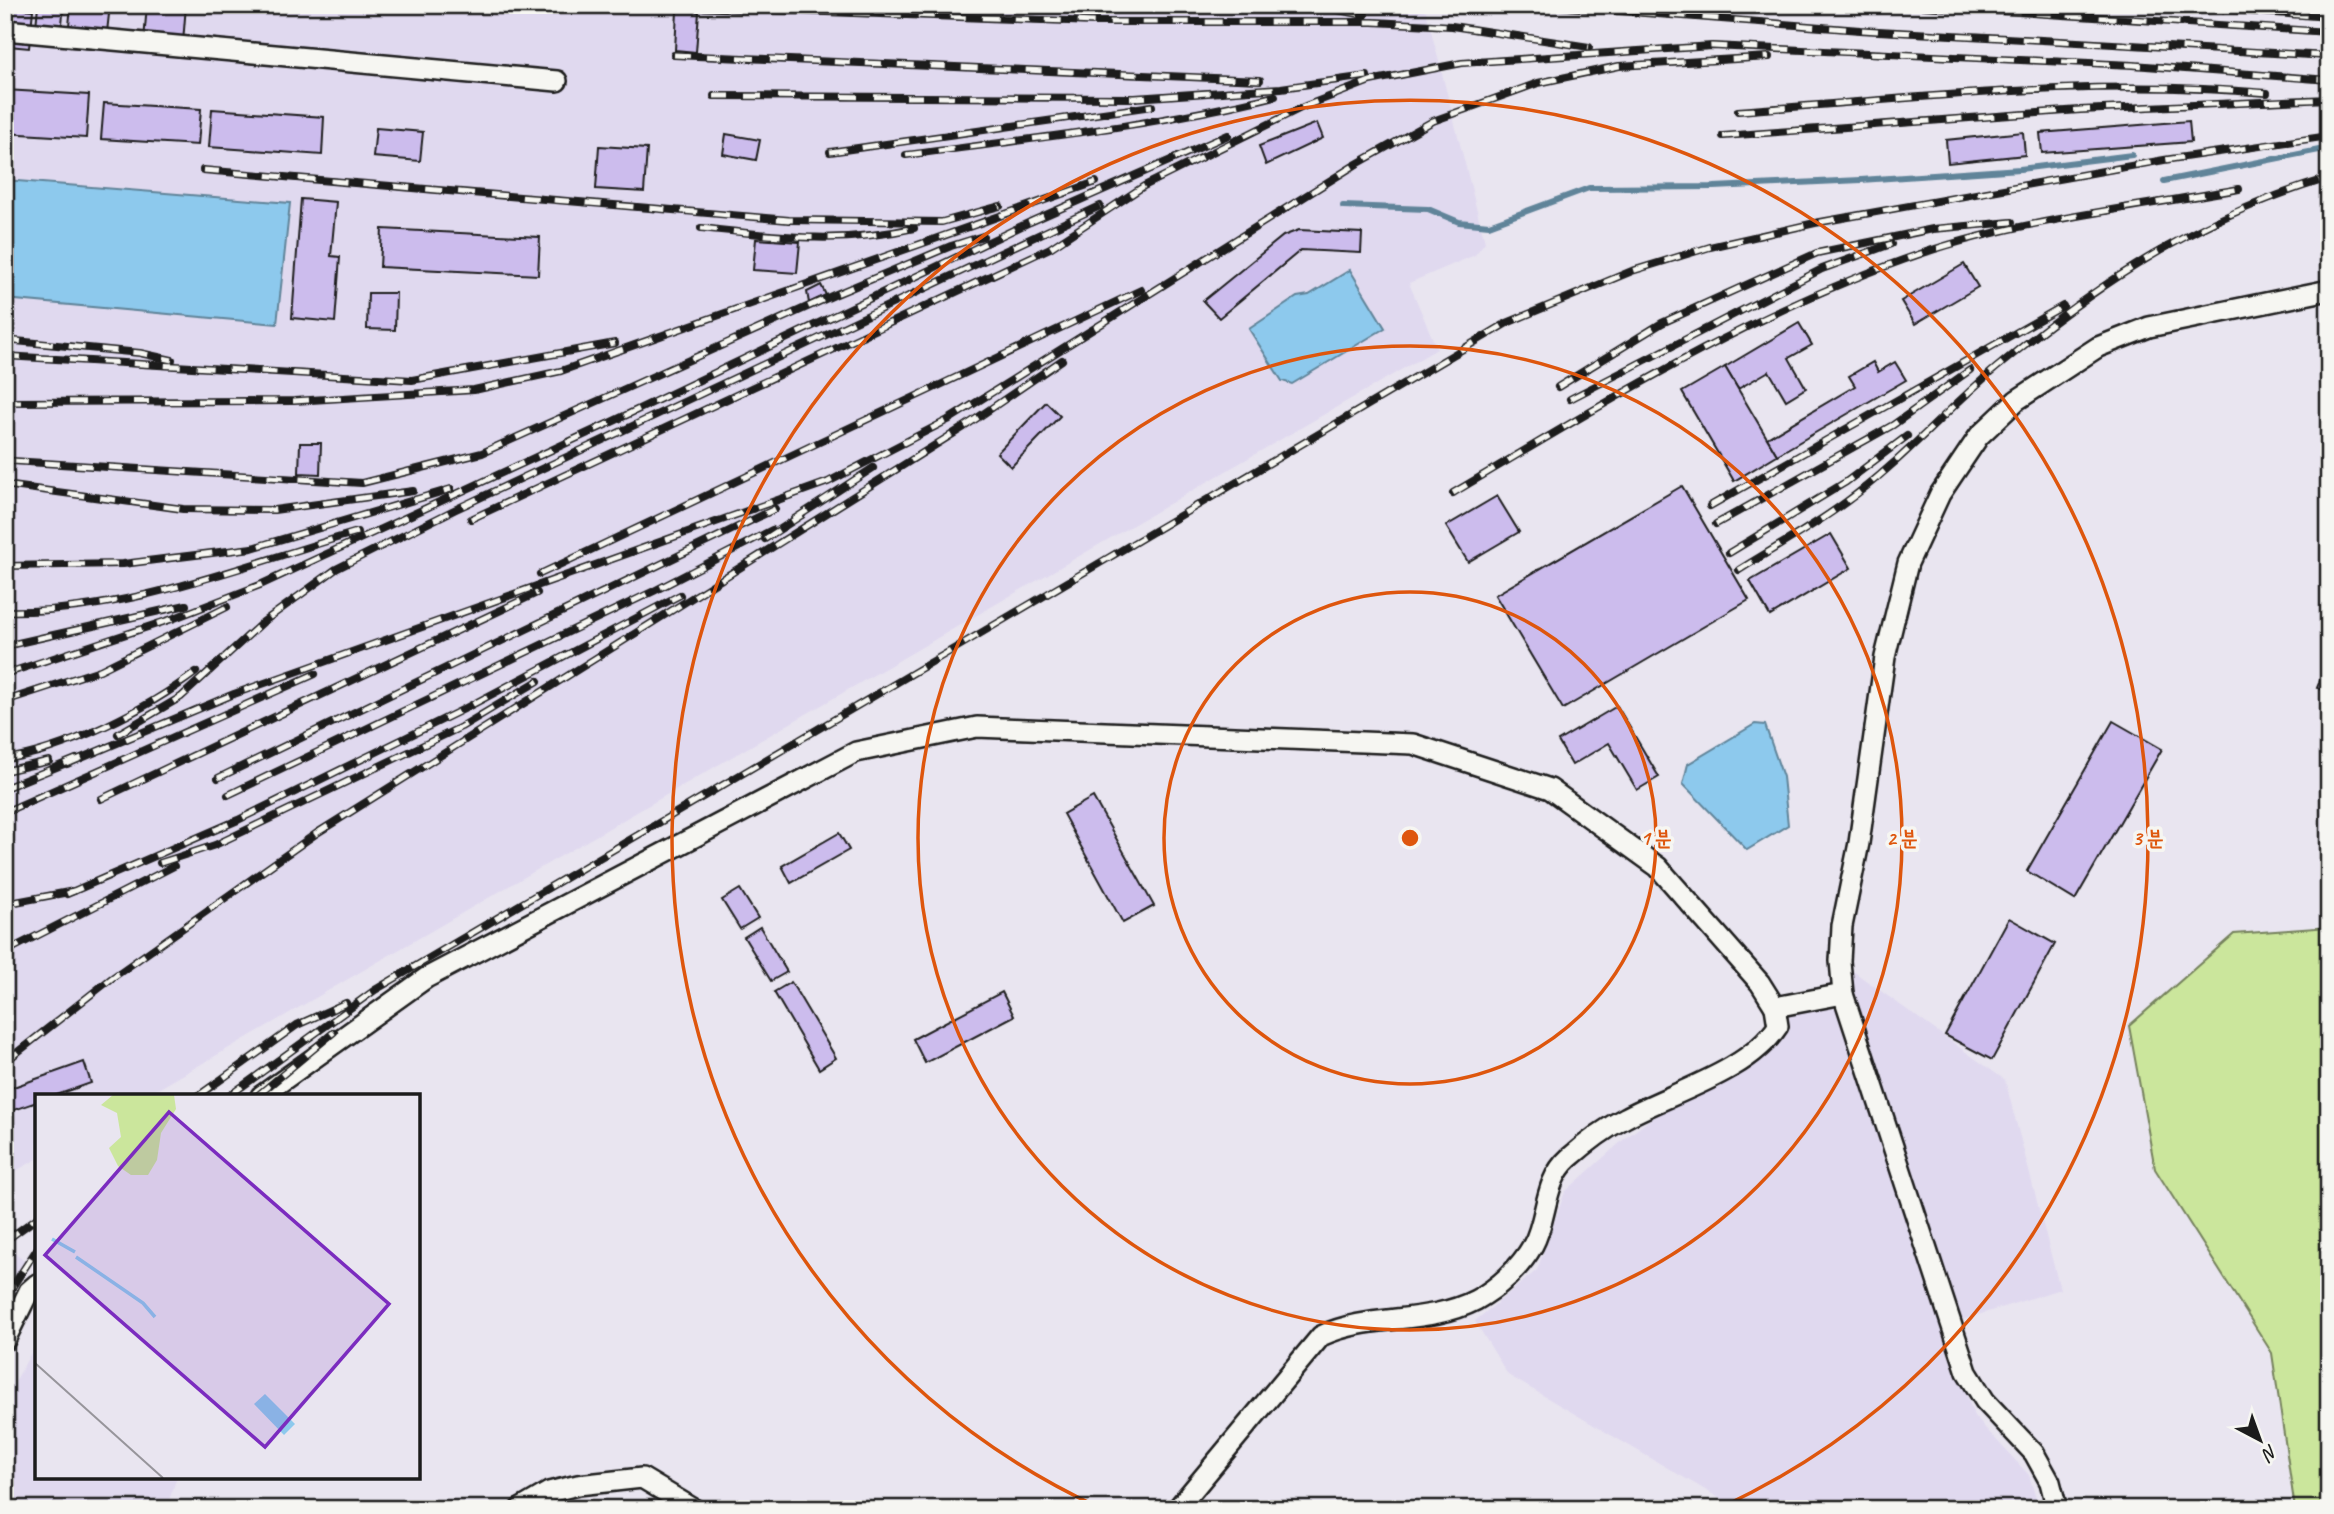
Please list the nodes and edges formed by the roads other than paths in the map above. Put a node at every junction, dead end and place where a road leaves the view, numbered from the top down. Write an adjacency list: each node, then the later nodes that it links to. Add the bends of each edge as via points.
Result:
1 (5, 30): 2 (street)
2 (557, 80)
3 (2329, 290): 4 (street, via 2149,327 2098,347 2017,400 1979,436 1940,494 1908,563 1885,657 1859,843 1842,926)
4 (1843, 994): 5 (street); 12 (street, via 1967,1372 1985,1401 2034,1453 2050,1482)
5 (1774, 1007): 6 (street, via 1760,983 1658,867 1550,789 1413,744 976,727 856,752 426,978); 11 (street, via 1778,1026 1768,1041 1747,1057 1623,1119 1567,1160 1548,1189 1534,1244 1510,1276 1476,1300 1447,1311 1340,1327 1321,1336)
6 (264, 1094)
7 (35, 1286): 8 (street)
8 (5, 1340)
9 (520, 1509): 10 (street, via 549,1492 642,1478)
10 (694, 1509)
11 (1177, 1509)
12 (2057, 1509)

